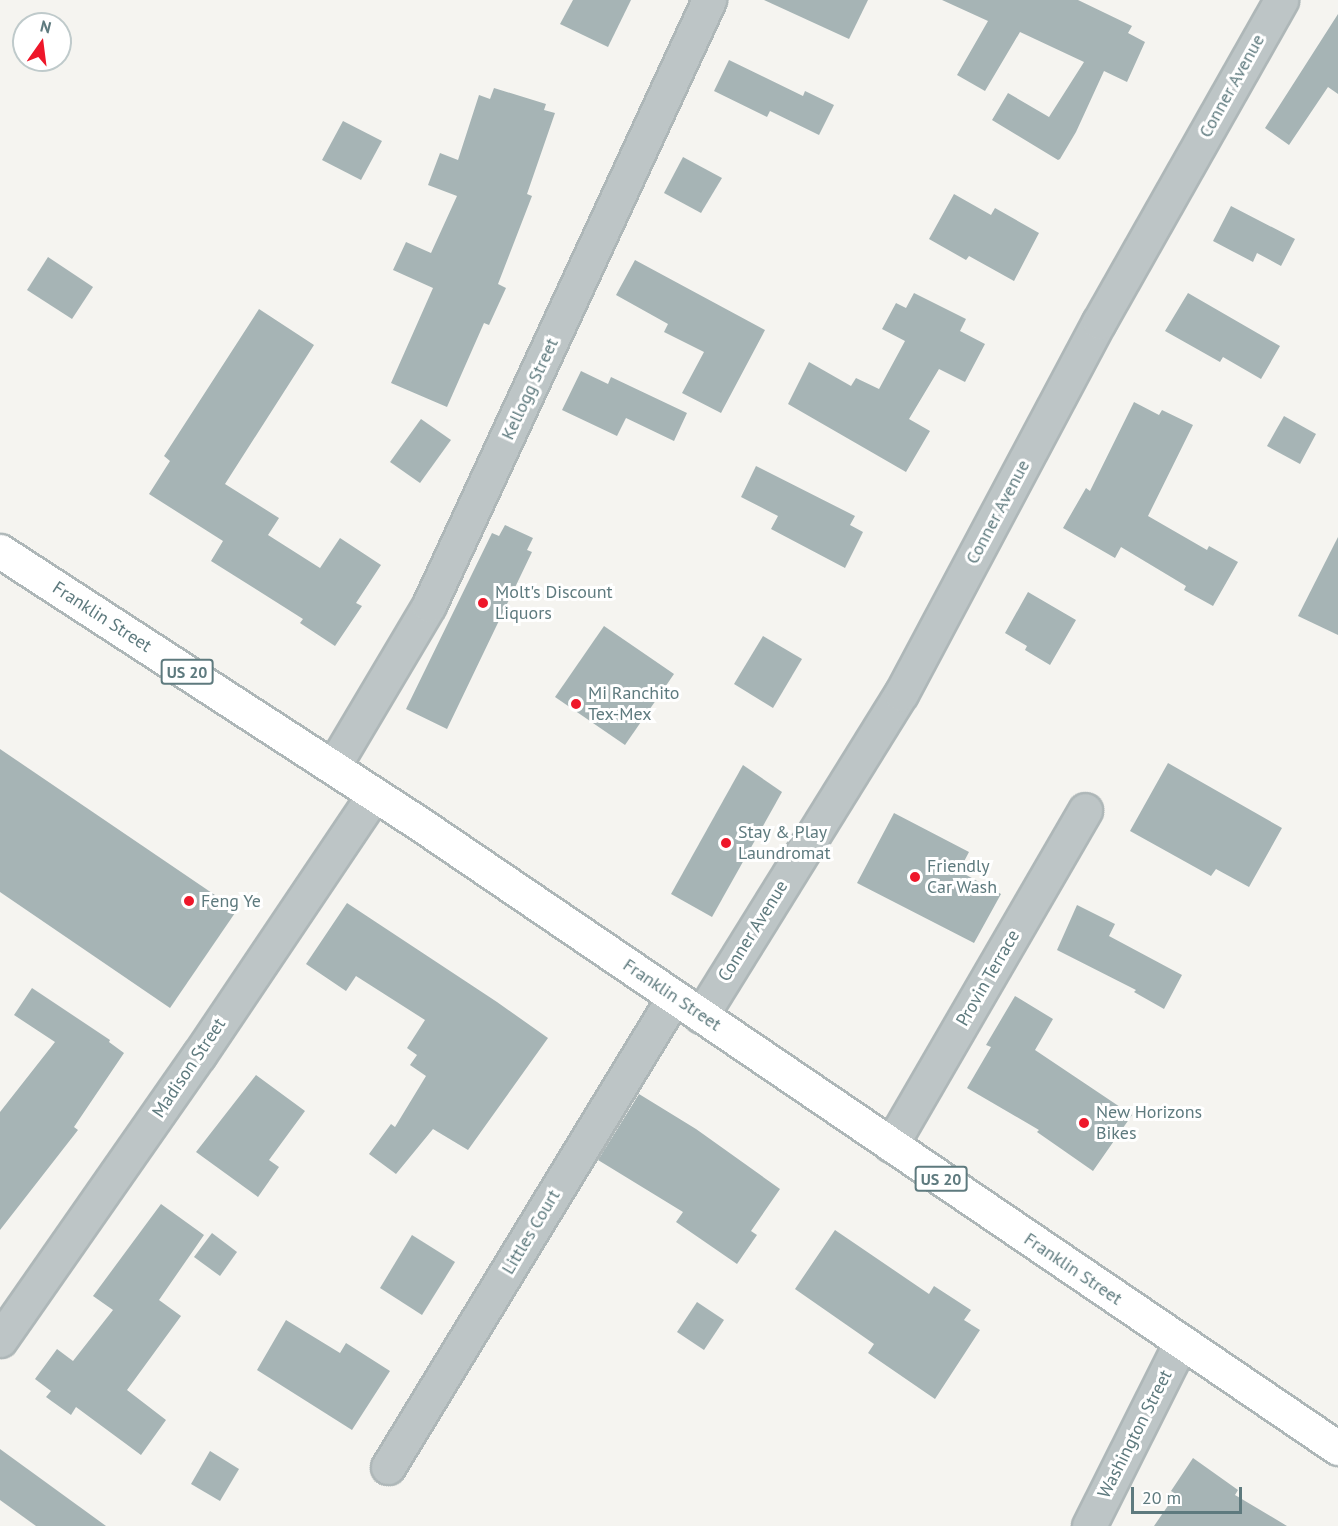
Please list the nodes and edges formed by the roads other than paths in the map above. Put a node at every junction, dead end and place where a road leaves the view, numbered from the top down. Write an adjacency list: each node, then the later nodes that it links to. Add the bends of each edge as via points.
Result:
1 (709, 0): 4 (street, Kellogg Street, via 429,605)
2 (1281, 0): 8 (street, Conner Avenue, via 1099,322 901,694)
3 (0, 551): 4 (main road, Franklin Street / US 20)
4 (333, 767): 5 (main road, Franklin Street / US 20)
5 (374, 795): 7 (main road, Franklin Street / US 20); 10 (street, Madison Street)
6 (1085, 810): 9 (street, Provin Terrace)
7 (674, 997): 8 (main road, Franklin Street / US 20); 13 (street, Littles Court)
8 (701, 1016): 9 (main road, Franklin Street / US 20)
9 (891, 1145): 11 (main road, Franklin Street / US 20)
10 (0, 1340)
11 (1181, 1342): 12 (main road, Franklin Street / US 20); 14 (street, Washington Street)
12 (1338, 1448)
13 (388, 1467)
14 (1089, 1526)

